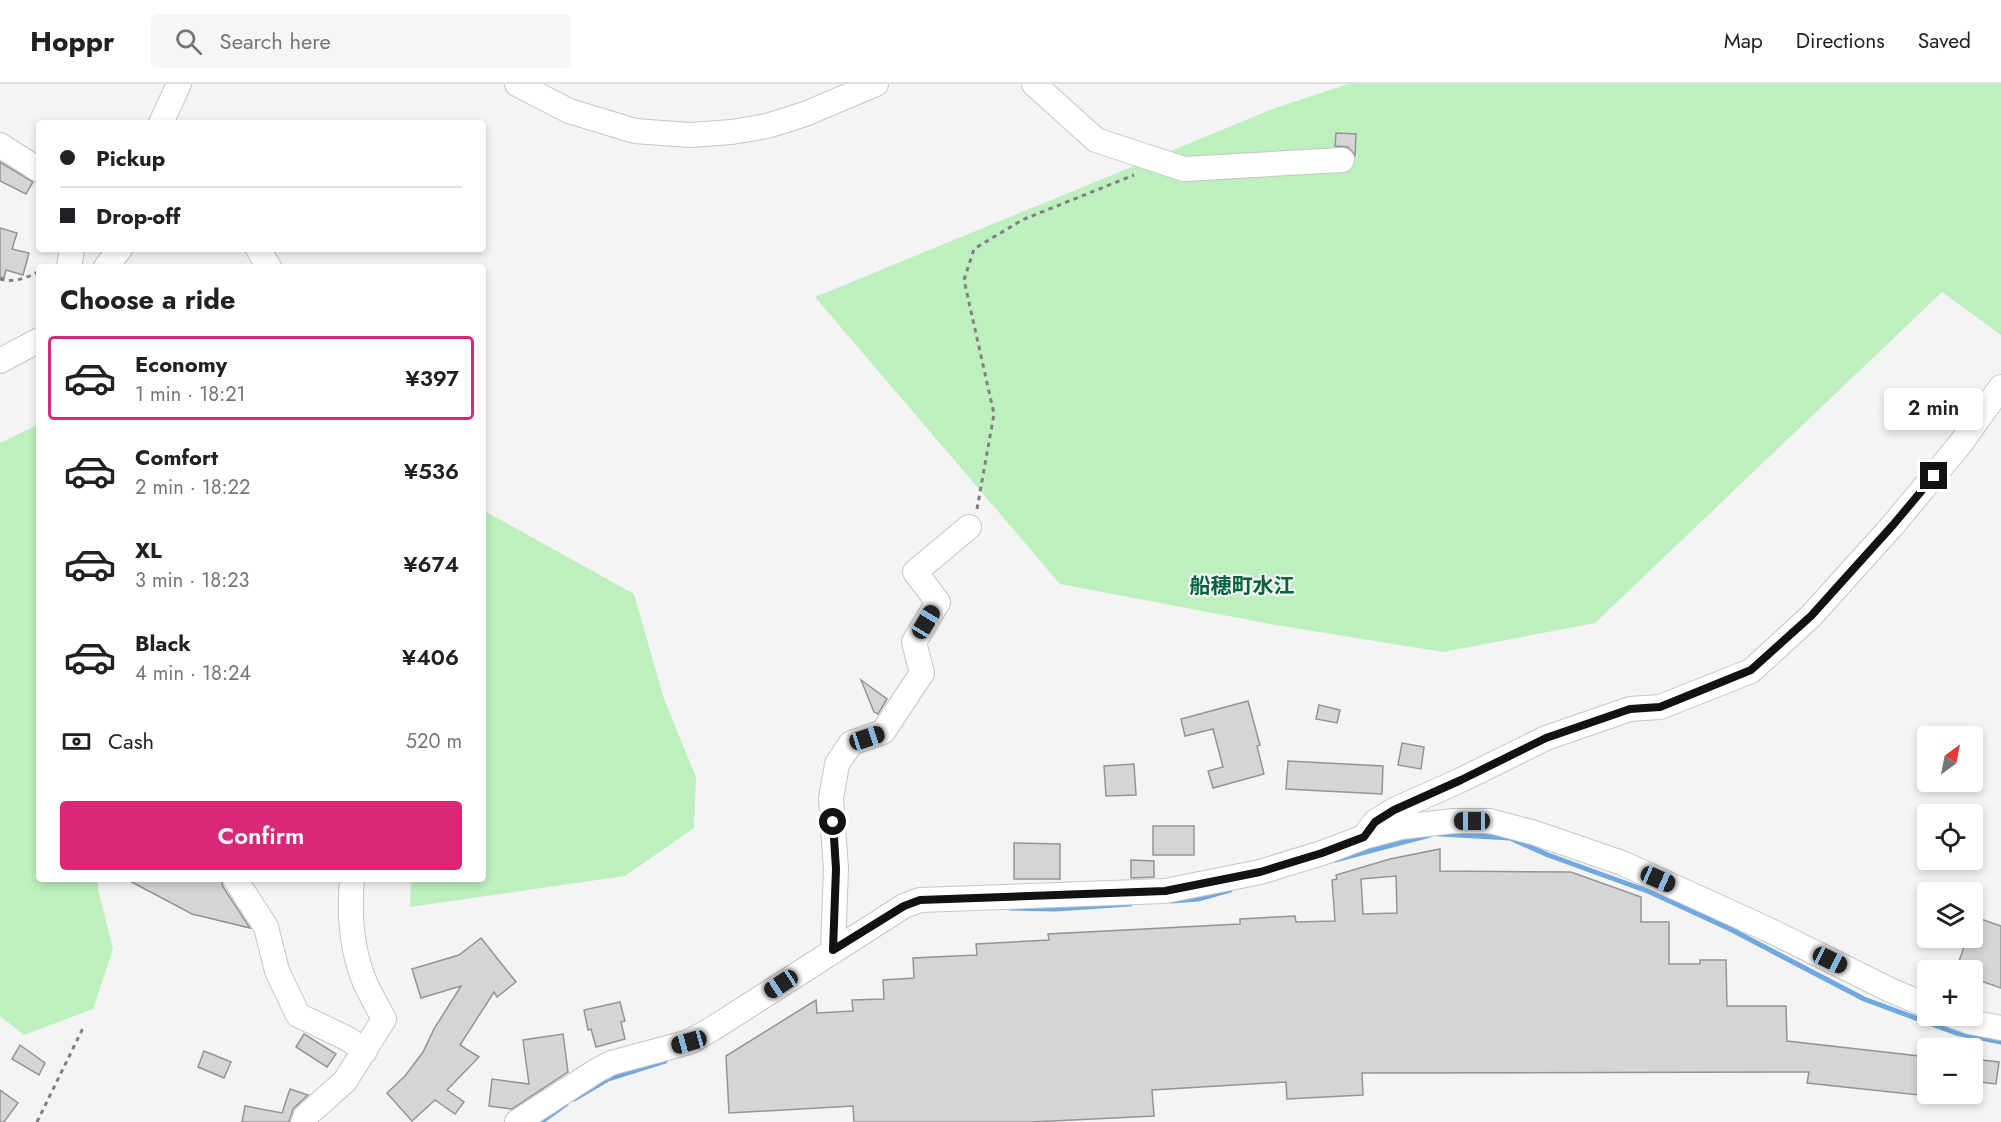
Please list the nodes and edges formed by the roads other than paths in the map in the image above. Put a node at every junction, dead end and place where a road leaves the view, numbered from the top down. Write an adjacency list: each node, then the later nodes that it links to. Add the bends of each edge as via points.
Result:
1 (179, 84): 5 (street)
2 (517, 84): 3 (street, via 569,111 635,131 690,135 767,126)
3 (876, 84)
4 (1034, 84): 7 (street, via 1096,140 1184,169)
5 (162, 120)
6 (0, 145): 8 (street)
7 (1342, 160)
8 (36, 168)
9 (118, 252): 10 (street)
10 (108, 264)
11 (36, 342): 12 (street)
12 (0, 361)
13 (2001, 387): 15 (street, via 1961,443 1893,525 1811,616 1751,670 1660,707 1630,709 1546,738 1394,810 1375,822)
14 (969, 527): 18 (street, via 915,572 938,602 914,642 922,673 883,732 852,743 837,764 831,799 836,869)
15 (1364, 837): 18 (street, via 1260,872 1165,891 920,900); 19 (street, via 1402,827 1453,821 1490,821 1535,833 1622,863)
16 (237, 882): 22 (street, via 267,927 277,971 298,1015)
17 (352, 882): 22 (street, via 351,922 358,961 384,1018)
18 (833, 950): 24 (street, via 697,1038 611,1063)
19 (1917, 1001)
20 (1983, 1025): 21 (street)
21 (2001, 1028)
22 (365, 1051): 23 (street, via 345,1081)
23 (303, 1122)
24 (517, 1122)

